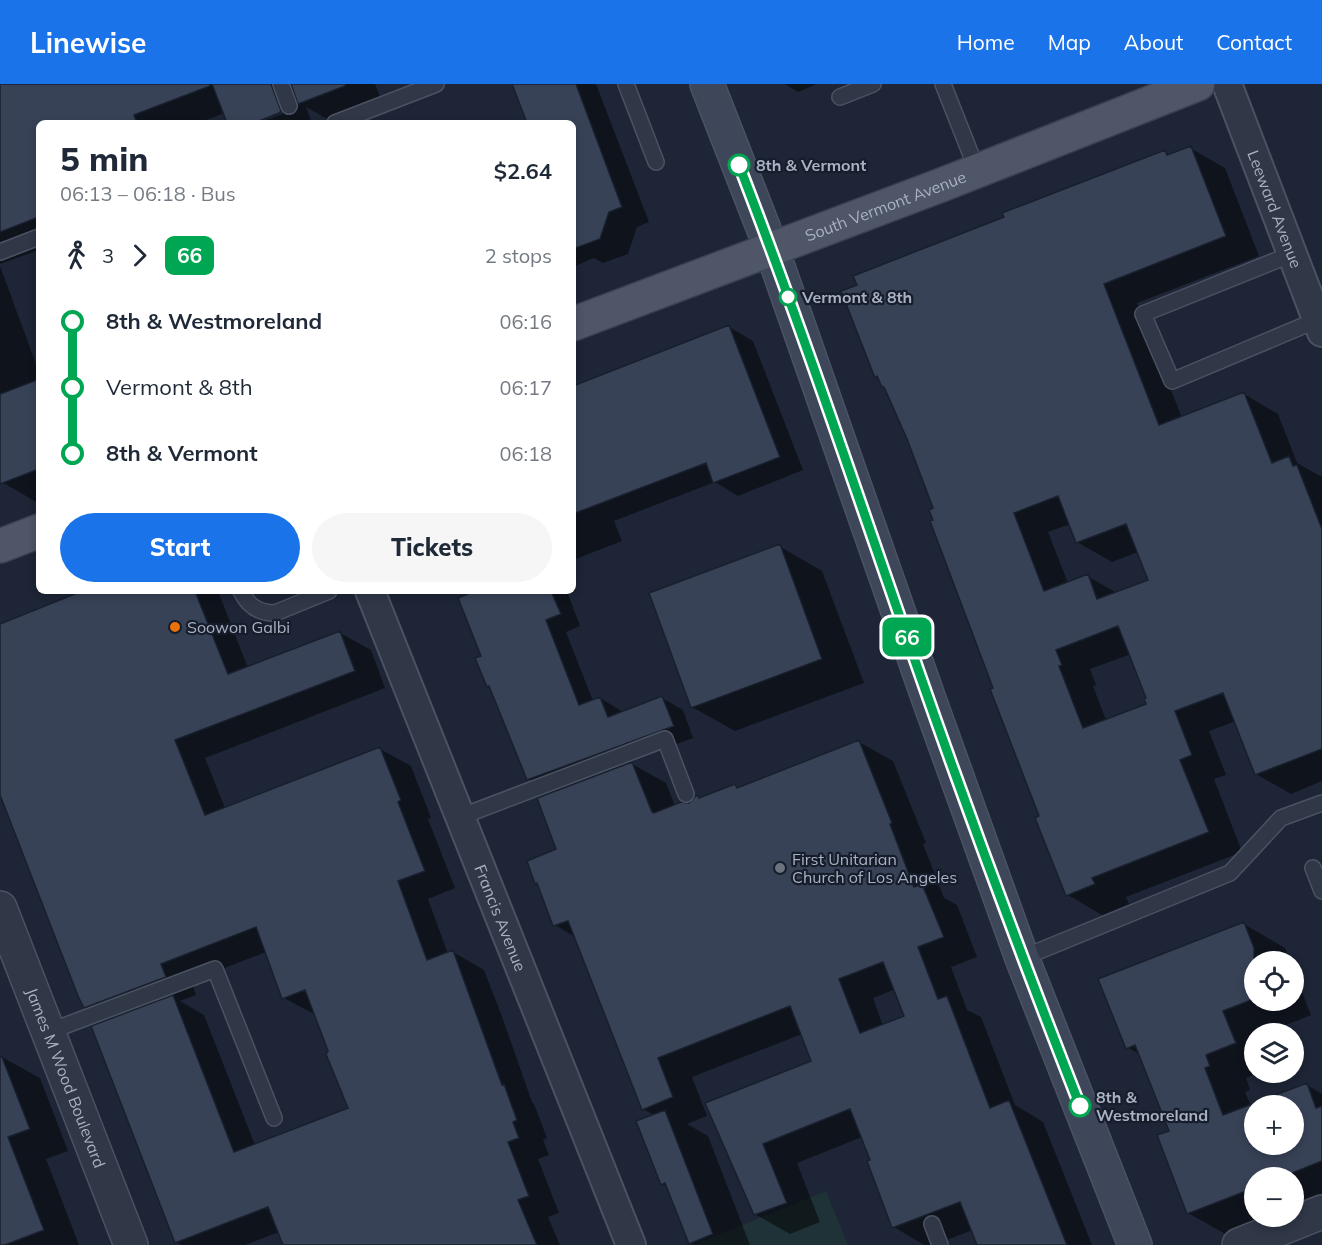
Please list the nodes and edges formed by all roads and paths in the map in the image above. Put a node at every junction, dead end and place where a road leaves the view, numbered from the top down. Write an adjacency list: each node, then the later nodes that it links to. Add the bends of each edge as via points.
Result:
1 (281, 84): 10 (lane)
2 (436, 84): 11 (lane)
3 (626, 84): 12 (lane)
4 (707, 84): 15 (main road)
5 (873, 84): 9 (lane)
6 (943, 84): 13 (lane)
7 (1198, 84): 13 (main road, South Vermont Avenue)
8 (1227, 84): 17 (street, Leeward Avenue)
9 (840, 97)
10 (289, 106)
11 (343, 120)
12 (656, 162)
13 (977, 170): 15 (main road, South Vermont Avenue)
14 (36, 238): 16 (lane)
15 (772, 250): 18 (main road, South Vermont Avenue); 31 (main road)
16 (0, 252)
17 (1292, 254): 19 (street, Leeward Avenue); 19 (lane, via 1143,314 1172,381)
18 (576, 323)
19 (1319, 326)
20 (36, 532): 21 (main road)
21 (0, 546)
22 (243, 594): 23 (lane, via 257,610 275,613)
23 (322, 594)
24 (371, 594): 27 (street, Francis Avenue)
25 (686, 794): 27 (lane, via 665,739)
26 (1322, 803): 31 (lane, via 1281,818 1230,873)
27 (460, 817): 37 (street, Francis Avenue)
28 (1313, 868): 29 (lane)
29 (1322, 891)
30 (0, 908): 32 (street, James M Wood Boulevard)
31 (1022, 958): 39 (main road)
32 (48, 1032): 33 (lane, via 215,969); 36 (street, James M Wood Boulevard)
33 (274, 1118)
34 (1322, 1212): 40 (street)
35 (932, 1224): 38 (lane)
36 (131, 1245)
37 (631, 1245)
38 (940, 1245)
39 (1135, 1245)
40 (1239, 1245)

